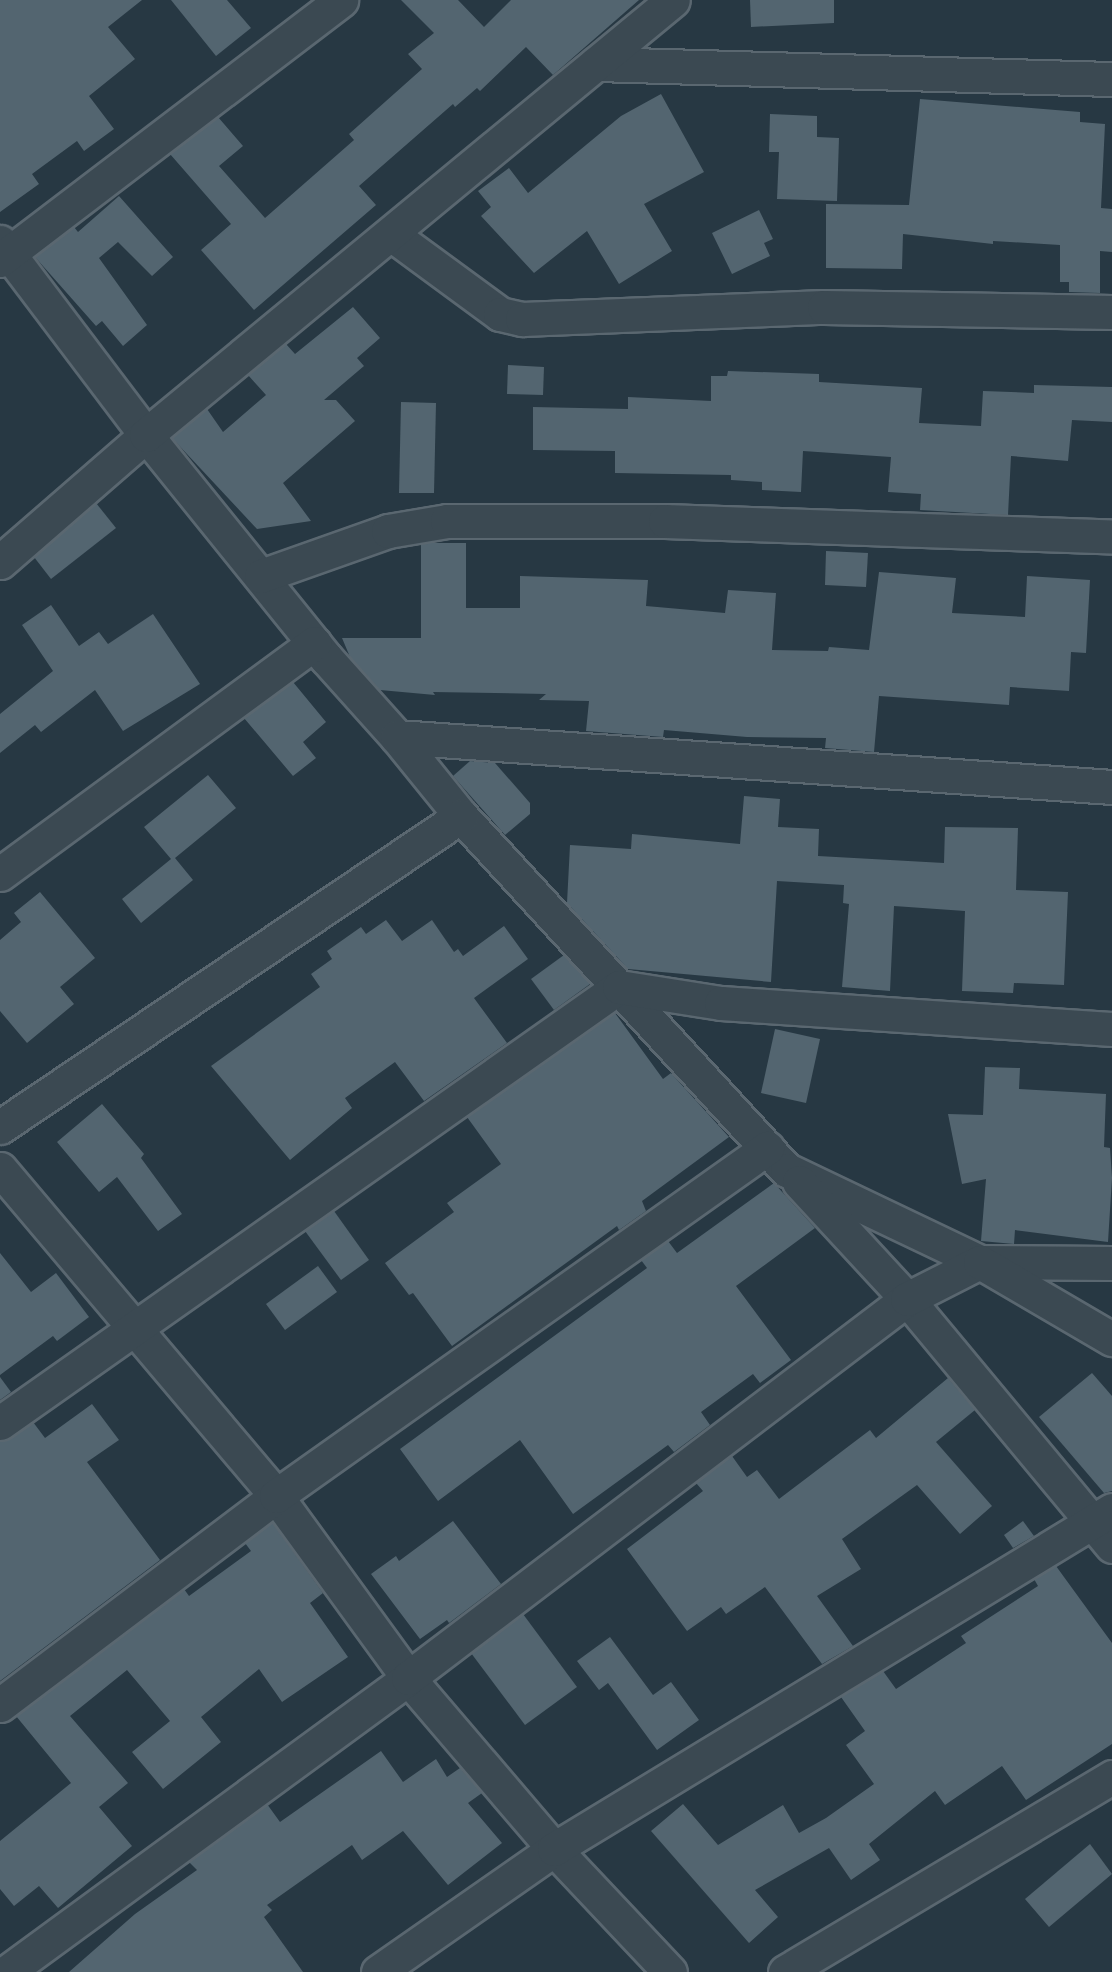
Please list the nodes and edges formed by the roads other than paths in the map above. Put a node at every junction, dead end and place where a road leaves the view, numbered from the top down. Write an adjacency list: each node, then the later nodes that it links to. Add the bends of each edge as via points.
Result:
1 (341, 0): 6 (street)
2 (673, 0): 3 (street)
3 (596, 64): 4 (street); 5 (street)
4 (1112, 79)
5 (391, 234): 7 (street, via 500,314 522,319 824,307); 8 (street)
6 (3, 251): 8 (street)
7 (1112, 312)
8 (146, 435): 10 (street); 11 (street)
9 (1112, 537): 11 (street, via 665,521 447,521 388,531)
10 (0, 562)
11 (261, 576): 12 (street)
12 (314, 643): 13 (street); 16 (street)
13 (397, 737): 14 (street); 15 (street)
14 (1112, 787)
15 (461, 816): 17 (street); 19 (street)
16 (0, 874)
17 (619, 987): 18 (street, via 721,1003); 20 (street); 25 (street)
18 (1112, 1029)
19 (0, 1127)
20 (777, 1159): 22 (street); 24 (street); 28 (street)
21 (0, 1170): 25 (street)
22 (980, 1262): 23 (street); 24 (street); 26 (street)
23 (1112, 1263)
24 (907, 1299): 29 (street); 30 (street)
25 (134, 1327): 27 (street); 28 (street)
26 (1112, 1338)
27 (0, 1423)
28 (276, 1496): 30 (street); 31 (street)
29 (1105, 1527): 33 (street)
30 (408, 1678): 33 (street); 34 (street)
31 (0, 1705)
32 (1112, 1777): 37 (street)
33 (554, 1849): 35 (street); 36 (street)
34 (7, 1971)
35 (378, 1972)
36 (670, 1972)
37 (785, 1972)

